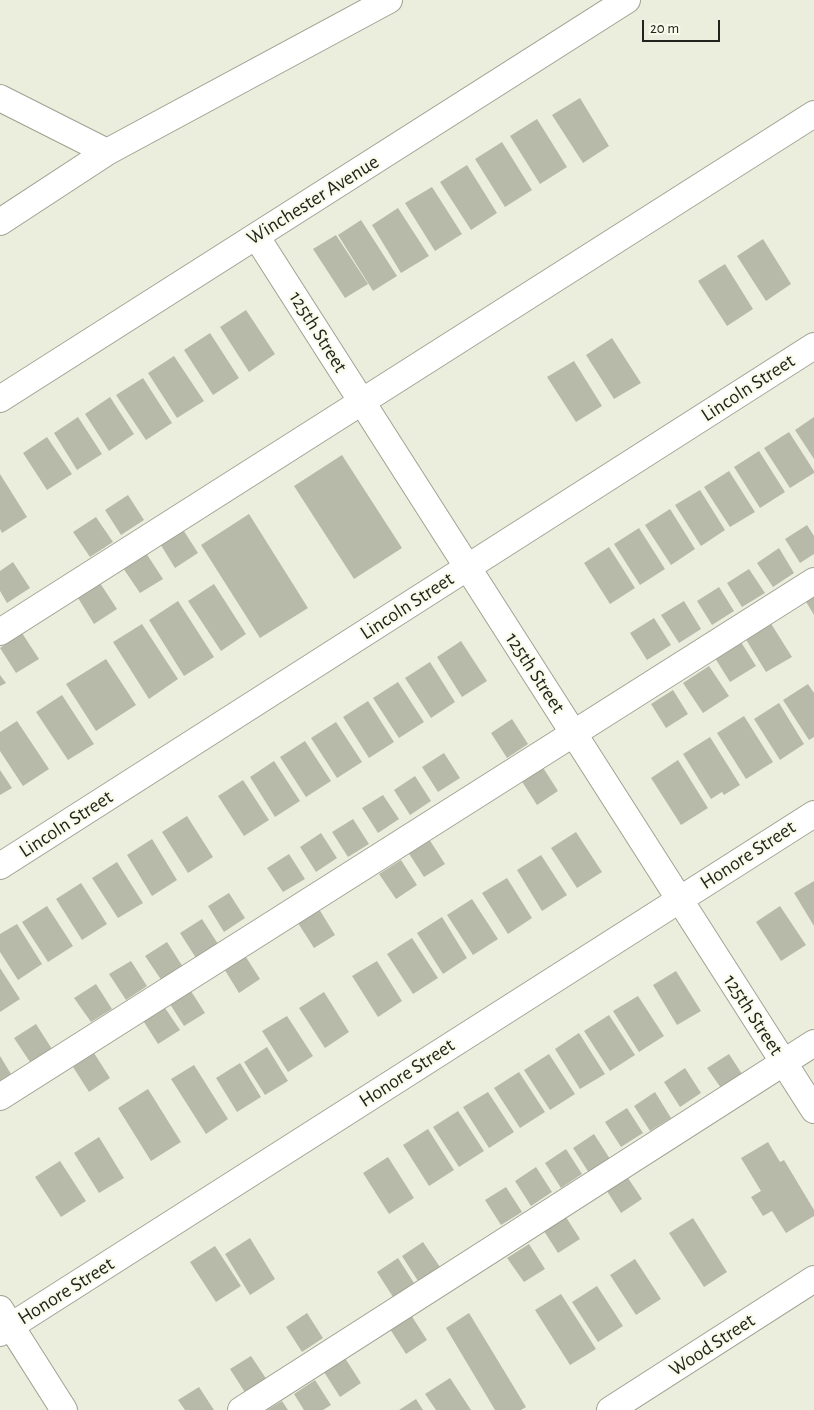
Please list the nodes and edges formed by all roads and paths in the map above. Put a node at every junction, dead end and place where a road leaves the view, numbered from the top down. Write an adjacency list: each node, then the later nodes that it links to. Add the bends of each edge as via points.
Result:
1 (390, 0): 5 (street)
2 (627, 0): 7 (street, Winchester Avenue)
3 (0, 98): 5 (street)
4 (814, 114): 10 (street)
5 (107, 152): 6 (street)
6 (0, 222)
7 (256, 236): 9 (street, Winchester Avenue); 10 (street, 125th Street)
8 (814, 346): 11 (street, Lincoln Street)
9 (0, 399)
10 (362, 402): 11 (street, 125th Street); 13 (street)
11 (468, 567): 14 (street, 125th Street); 16 (street, Lincoln Street)
12 (814, 581): 14 (street)
13 (0, 632)
14 (574, 733): 17 (street, 125th Street); 20 (street)
15 (814, 814): 17 (street, Honore Street)
16 (0, 866)
17 (680, 900): 19 (street, 125th Street); 23 (street, Honore Street)
18 (814, 1043): 19 (street)
19 (784, 1062): 21 (street, 125th Street); 25 (street)
20 (0, 1097)
21 (814, 1110)
22 (814, 1279): 26 (street, Wood Street)
23 (4, 1323): 24 (street)
24 (64, 1410)
25 (241, 1410)
26 (610, 1410)

